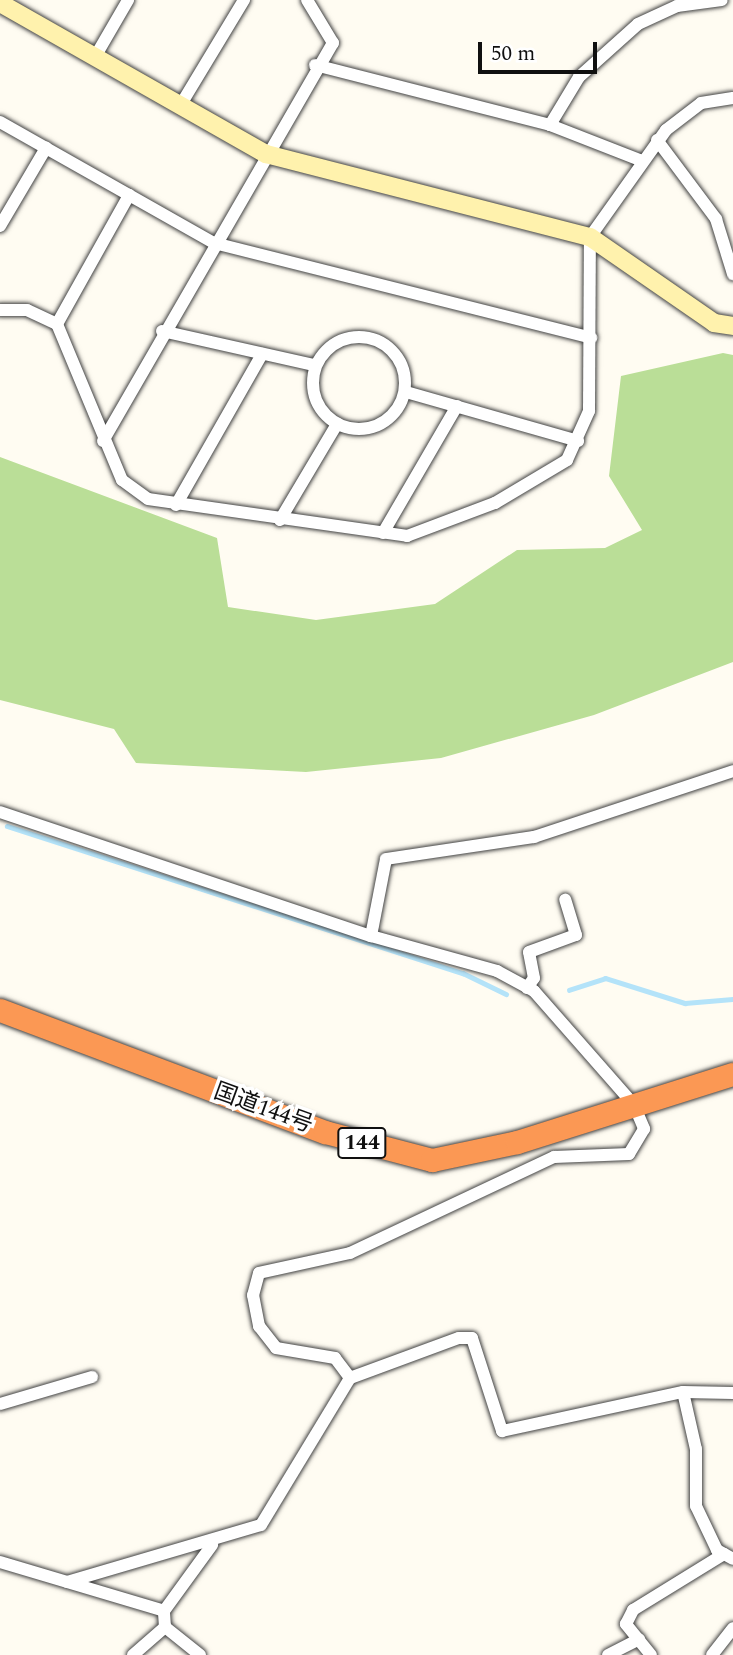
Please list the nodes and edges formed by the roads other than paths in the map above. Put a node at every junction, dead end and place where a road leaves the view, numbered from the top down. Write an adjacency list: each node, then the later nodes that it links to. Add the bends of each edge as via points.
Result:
1 (128, 0): 7 (street)
2 (244, 0): 10 (street)
3 (307, 0): 8 (street, via 333,43)
4 (722, 0): 5 (street)
5 (678, 3): 12 (street, via 638,24 608,47 579,77)
6 (3, 4): 7 (street)
7 (95, 57): 10 (street)
8 (315, 65): 12 (street); 15 (street)
9 (733, 98): 13 (street, via 701,103)
10 (180, 106): 15 (street)
11 (0, 122): 14 (street)
12 (550, 125): 16 (street)
13 (657, 140): 16 (street); 21 (street, via 716,219)
14 (46, 148): 17 (street); 18 (street)
15 (266, 154): 19 (street); 20 (street)
16 (640, 160): 19 (street)
17 (130, 195): 20 (street); 23 (street)
18 (0, 226)
19 (590, 237): 24 (street, via 714,323); 26 (street)
20 (214, 243): 25 (street); 26 (street)
21 (733, 274)
22 (0, 310): 23 (street, via 27,310)
23 (57, 324): 33 (street)
24 (733, 327)
25 (162, 331): 27 (street); 33 (street)
26 (591, 338): 32 (street, via 589,411)
27 (262, 354): 28 (street); 34 (street)
28 (314, 365): 29 (street, via 341,341 374,338 400,360); 31 (street, via 320,406)
29 (406, 392): 30 (street); 31 (street, via 398,408 373,427)
30 (457, 406): 32 (street); 36 (street)
31 (337, 424): 35 (street)
32 (578, 441): 36 (street, via 542,480 507,497 407,536)
33 (103, 442): 34 (street, via 122,480 148,499)
34 (176, 505): 35 (street)
35 (280, 520): 36 (street)
36 (383, 533)
37 (733, 771): 40 (street, via 534,837 386,859)
38 (3, 814): 40 (street)
39 (565, 900): 41 (street, via 576,935 529,953 534,978)
40 (371, 936): 41 (street, via 497,971)
41 (527, 988): 44 (street, via 593,1051)
42 (0, 1010): 44 (highway, 国道144号 / 144, via 325,1132 432,1160 517,1142)
43 (733, 1074): 44 (highway, 国道144号 / 144)
44 (634, 1105): 46 (street, via 645,1129 629,1154 554,1157 350,1253 259,1273 253,1295 259,1326 276,1348 335,1358)
45 (92, 1377): 49 (street)
46 (350, 1378): 47 (street, via 472,1338 502,1431); 50 (street, via 261,1525)
47 (683, 1392): 48 (street); 51 (street, via 696,1449 696,1506)
48 (733, 1392)
49 (0, 1404)
50 (212, 1545): 53 (street); 54 (street)
51 (729, 1556): 57 (street, via 633,1610 626,1624)
52 (0, 1562): 53 (street)
53 (66, 1583): 54 (street)
54 (164, 1611): 55 (street)
55 (165, 1627): 58 (street); 59 (street)
56 (733, 1628): 62 (street)
57 (639, 1639): 60 (street); 61 (street)
58 (133, 1655)
59 (200, 1655)
60 (608, 1655)
61 (651, 1655)
62 (712, 1655)

